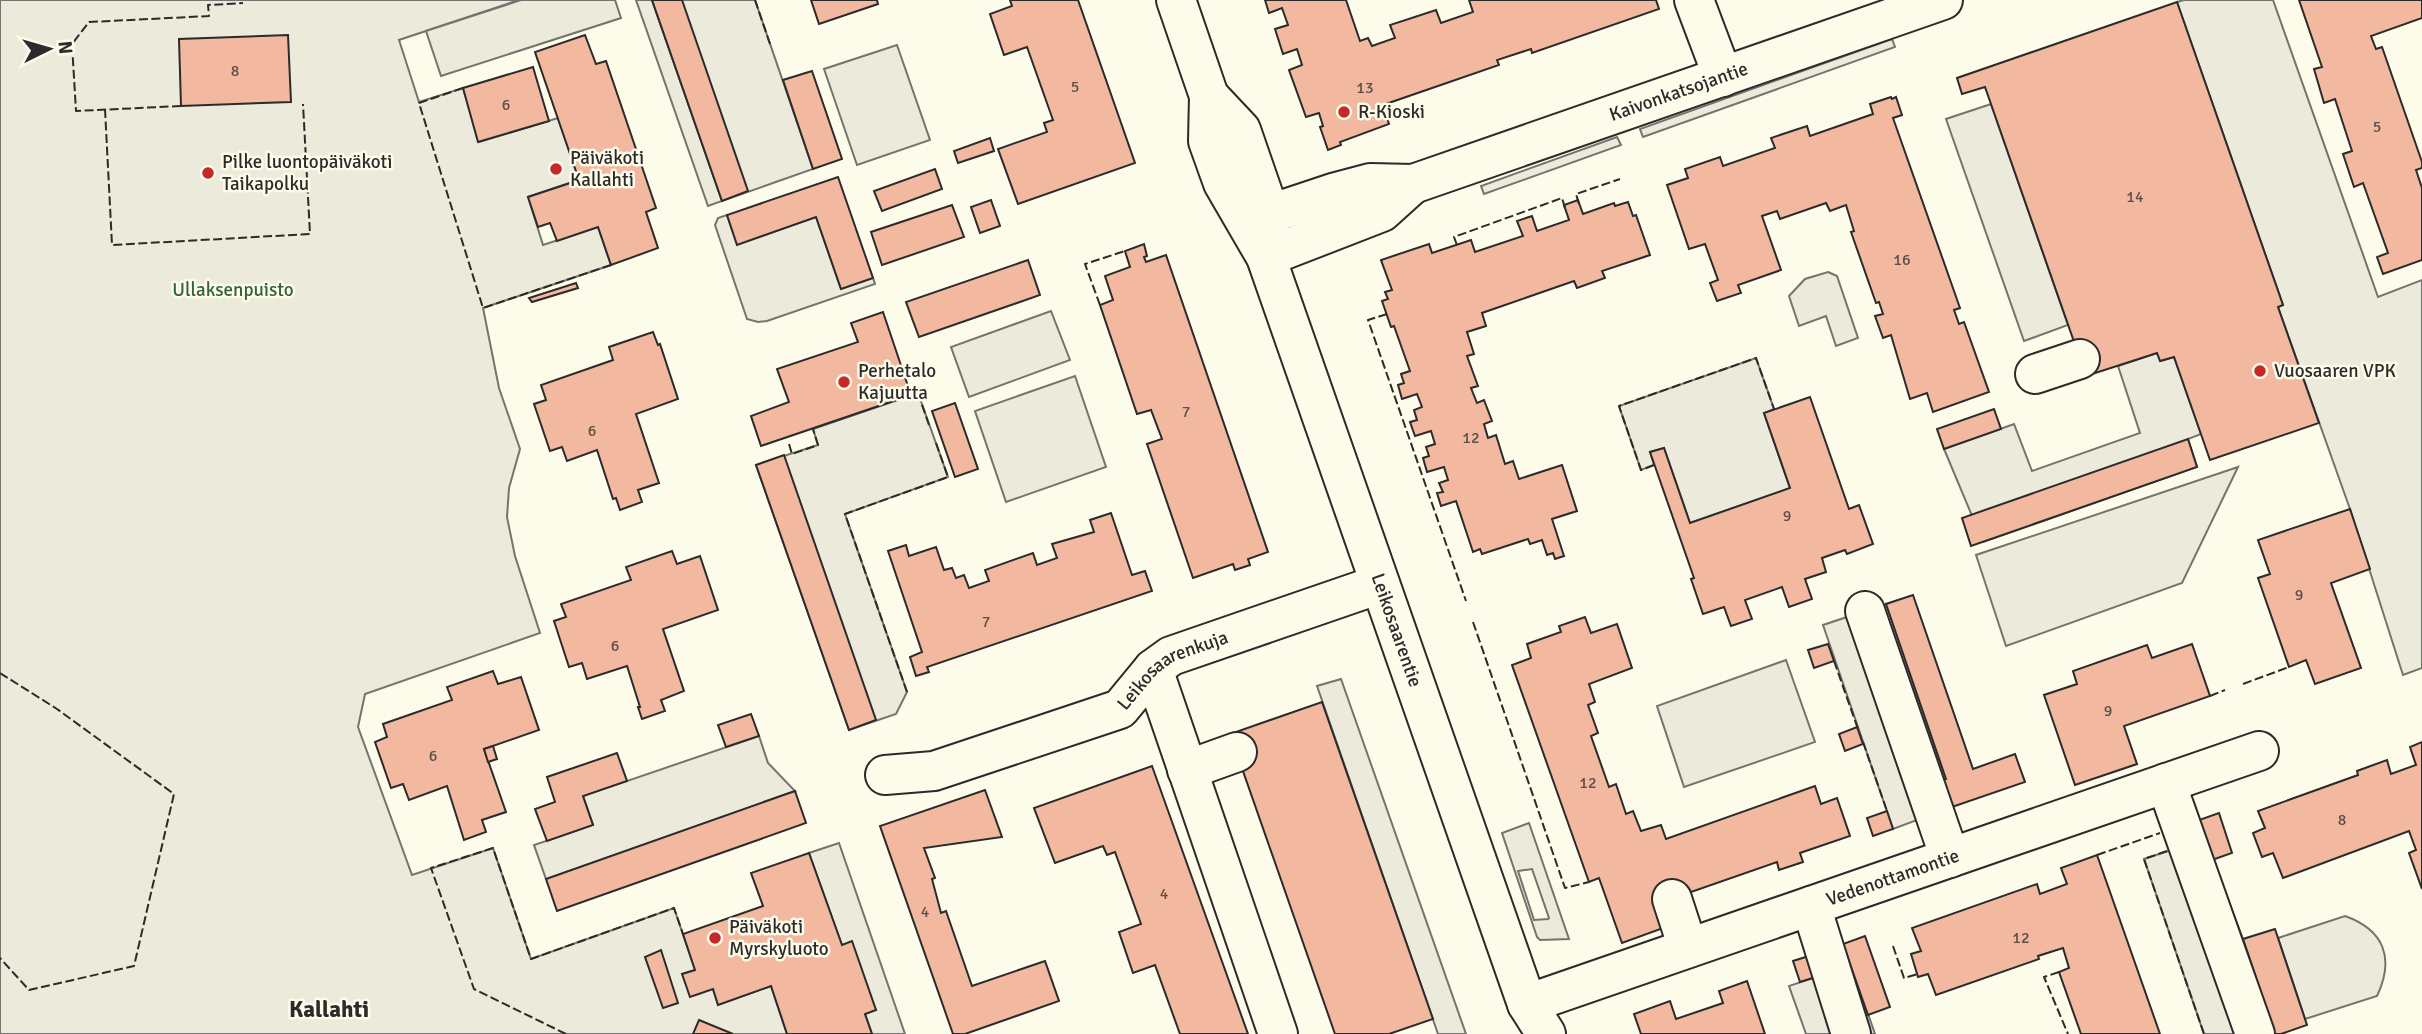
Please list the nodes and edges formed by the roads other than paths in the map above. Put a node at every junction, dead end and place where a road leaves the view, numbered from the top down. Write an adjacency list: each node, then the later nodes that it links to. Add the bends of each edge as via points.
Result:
1 (1176, 0): 5 (street, Leikosaarentie)
2 (1694, 0): 4 (street)
3 (1943, 0): 4 (street, Kaivonkatsojantie)
4 (1723, 77): 6 (street, Kaivonkatsojantie)
5 (1209, 96): 7 (street, Leikosaarentie, via 1241,130); 8 (street, Leikosaarentie, via 1208,141 1223,183)
6 (1413, 184): 7 (street, Kaivonkatsojantie, via 1370,183); 8 (street, Kaivonkatsojantie, via 1381,212)
7 (1270, 214): 8 (street, Leikosaarentie)
8 (1266, 257): 11 (street, Leikosaarentie)
9 (2080, 359): 10 (street)
10 (2035, 374)
11 (1380, 584): 13 (street, Leikosaarenkuja, via 1171,656); 23 (street, Leikosaarentie)
12 (1865, 611): 19 (street)
13 (1153, 669): 16 (street); 17 (street, Leikosaarenkuja, via 1120,709 934,771)
14 (2259, 751): 18 (street, Vedenottamontie)
15 (1237, 752): 16 (street)
16 (1187, 770): 24 (street)
17 (886, 775)
18 (2166, 783): 19 (street, Vedenottamontie); 26 (street)
19 (1951, 858): 21 (street, Vedenottamontie)
20 (1672, 899): 22 (street)
21 (1811, 906): 22 (street, Vedenottamontie); 25 (street)
22 (1688, 948): 23 (street, Vedenottamontie)
23 (1534, 1024)
24 (1278, 1034)
25 (1851, 1034)
26 (2255, 1034)

